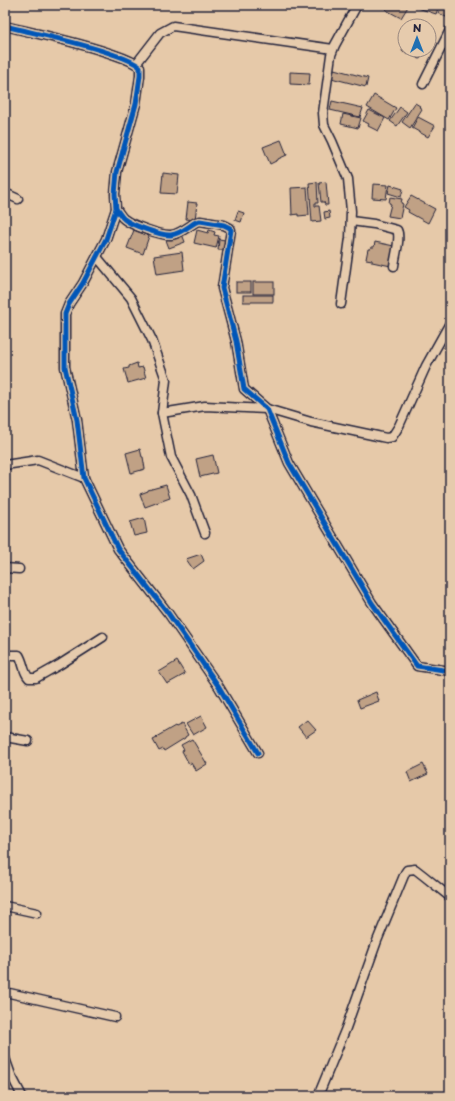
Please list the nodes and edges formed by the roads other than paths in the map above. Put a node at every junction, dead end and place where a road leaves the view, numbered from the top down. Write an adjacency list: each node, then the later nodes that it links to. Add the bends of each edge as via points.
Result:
1 (357, 5): 4 (street)
2 (5, 26): 5 (street, via 93,47)
3 (450, 30): 6 (street)
4 (333, 49): 5 (street, via 173,26 160,34); 10 (street, via 323,114 324,125 348,180)
5 (136, 64): 9 (street, via 140,67 140,76 136,104 117,172)
6 (423, 84)
7 (5, 193): 8 (street)
8 (18, 199)
9 (116, 209): 11 (street); 15 (street, via 123,219 134,225 165,235 176,234 200,221 230,228 222,288 236,341 244,389)
10 (351, 221): 12 (street, via 397,230); 13 (street)
11 (97, 258): 16 (street, via 131,298 152,340 166,380); 18 (street, via 65,314 65,366)
12 (394, 266)
13 (341, 304)
14 (450, 323): 15 (street, via 392,437 386,438 312,422)
15 (267, 409): 16 (street, via 205,406); 24 (street, via 288,463 377,609 417,666)
16 (162, 413): 19 (street, via 171,457 191,495)
17 (5, 465): 18 (street, via 38,460)
18 (84, 478): 27 (street, via 118,549 168,613 219,687)
19 (205, 533)
20 (5, 568): 21 (street)
21 (19, 569)
22 (103, 637): 23 (street, via 36,678 29,678 26,675 19,655)
23 (5, 655)
24 (450, 671)
25 (5, 737): 26 (street)
26 (28, 741)
27 (258, 753)
28 (450, 896): 35 (street, via 414,869 405,873)
29 (5, 906): 30 (street)
30 (37, 913)
31 (5, 992): 32 (street)
32 (115, 1017)
33 (5, 1058): 34 (street)
34 (22, 1096)
35 (318, 1096)

